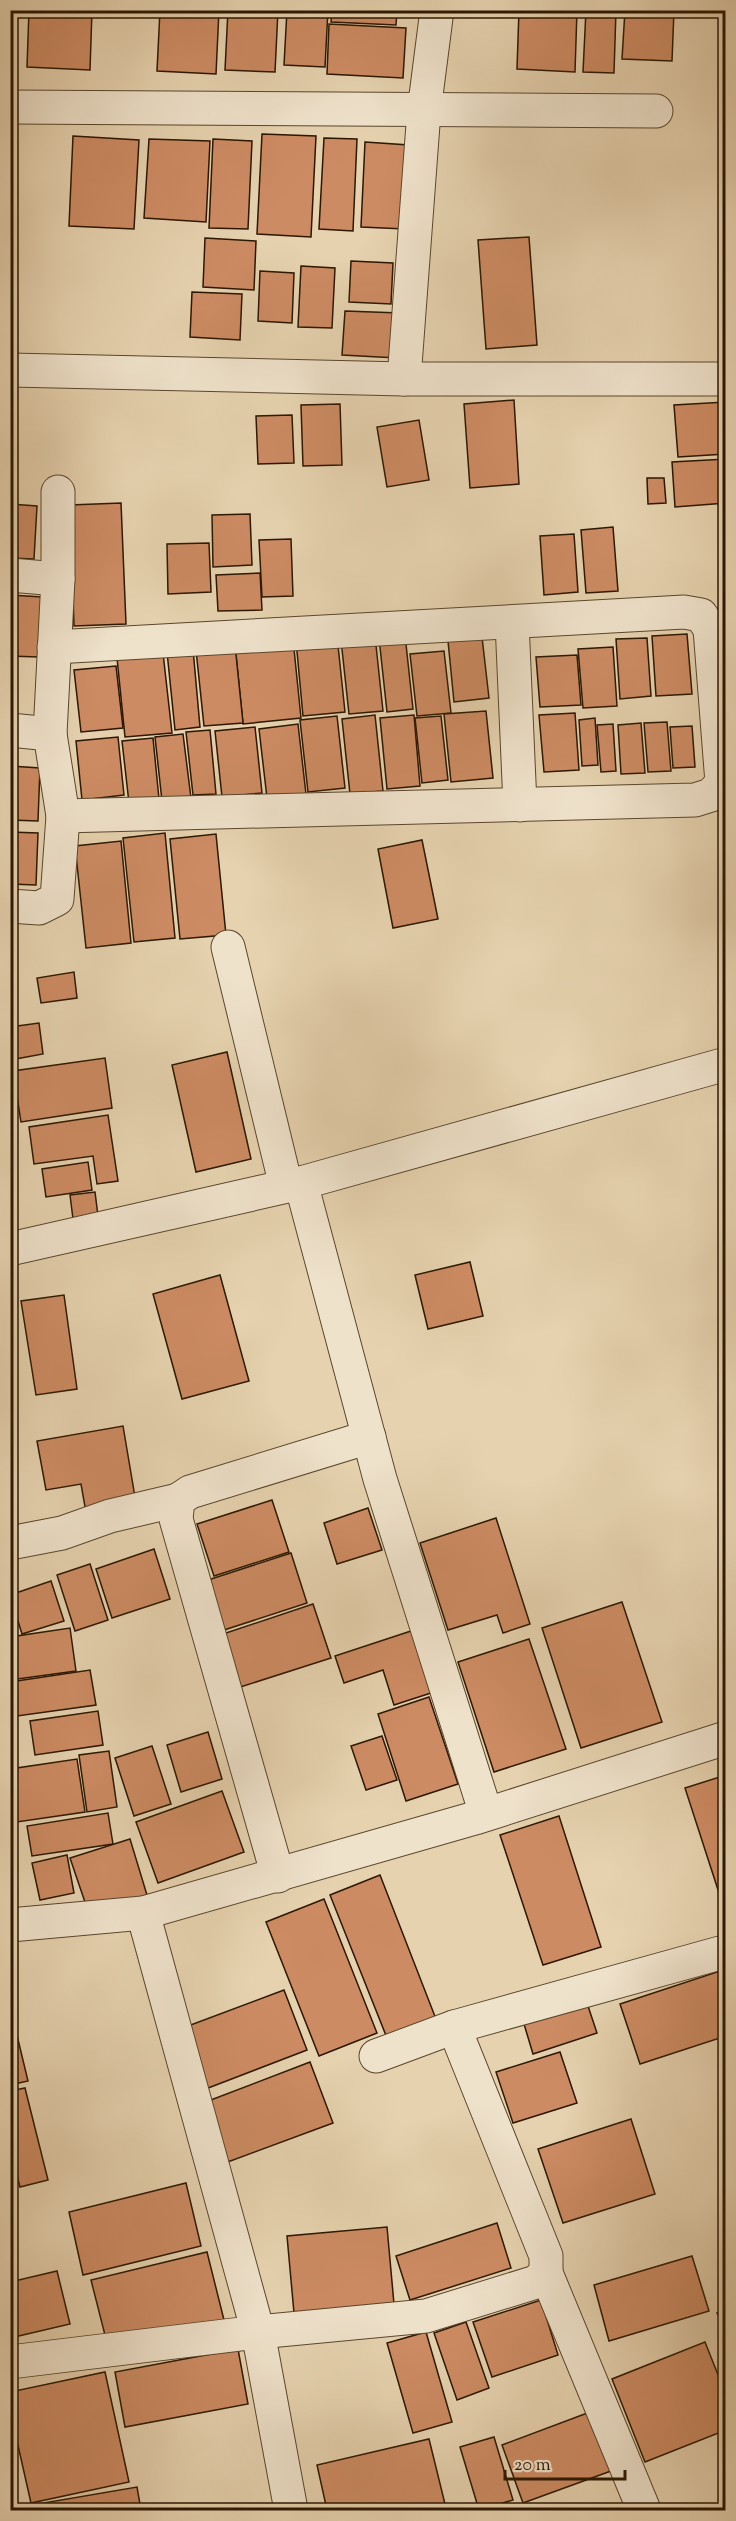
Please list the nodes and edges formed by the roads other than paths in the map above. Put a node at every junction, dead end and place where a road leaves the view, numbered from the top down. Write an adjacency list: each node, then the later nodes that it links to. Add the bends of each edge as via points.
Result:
1 (437, 10): 3 (street)
2 (10, 107): 3 (street)
3 (424, 111): 4 (street); 6 (street)
4 (656, 111)
5 (10, 370): 6 (street)
6 (404, 379): 7 (street)
7 (726, 379)
8 (58, 492): 10 (street)
9 (10, 575): 10 (street)
10 (58, 579): 12 (street)
11 (512, 622): 12 (street); 15 (street); 15 (street, via 684,612 701,615 710,629 723,783 711,795 695,800)
12 (54, 647): 14 (street)
13 (10, 730): 14 (street)
14 (50, 734): 16 (street)
15 (520, 804): 16 (street)
16 (63, 816): 17 (street, via 57,899 39,908)
17 (10, 906)
18 (228, 947): 20 (street)
19 (726, 1064): 20 (street)
20 (293, 1185): 21 (street); 22 (street)
21 (10, 1249)
22 (369, 1437): 23 (street, via 190,1492); 26 (street)
23 (178, 1500): 24 (street, via 110,1516 62,1533); 27 (street, via 176,1519)
24 (10, 1543)
25 (726, 1738): 26 (street)
26 (486, 1814): 27 (street)
27 (278, 1876): 28 (street)
28 (143, 1913): 29 (street); 34 (street)
29 (10, 1925)
30 (726, 1954): 31 (street)
31 (454, 2027): 32 (street); 33 (street, via 546,2256)
32 (376, 2056)
33 (546, 2273): 34 (street, via 536,2282 426,2316); 37 (street)
34 (258, 2332): 35 (street); 36 (street)
35 (10, 2362)
36 (291, 2511)
37 (644, 2511)

